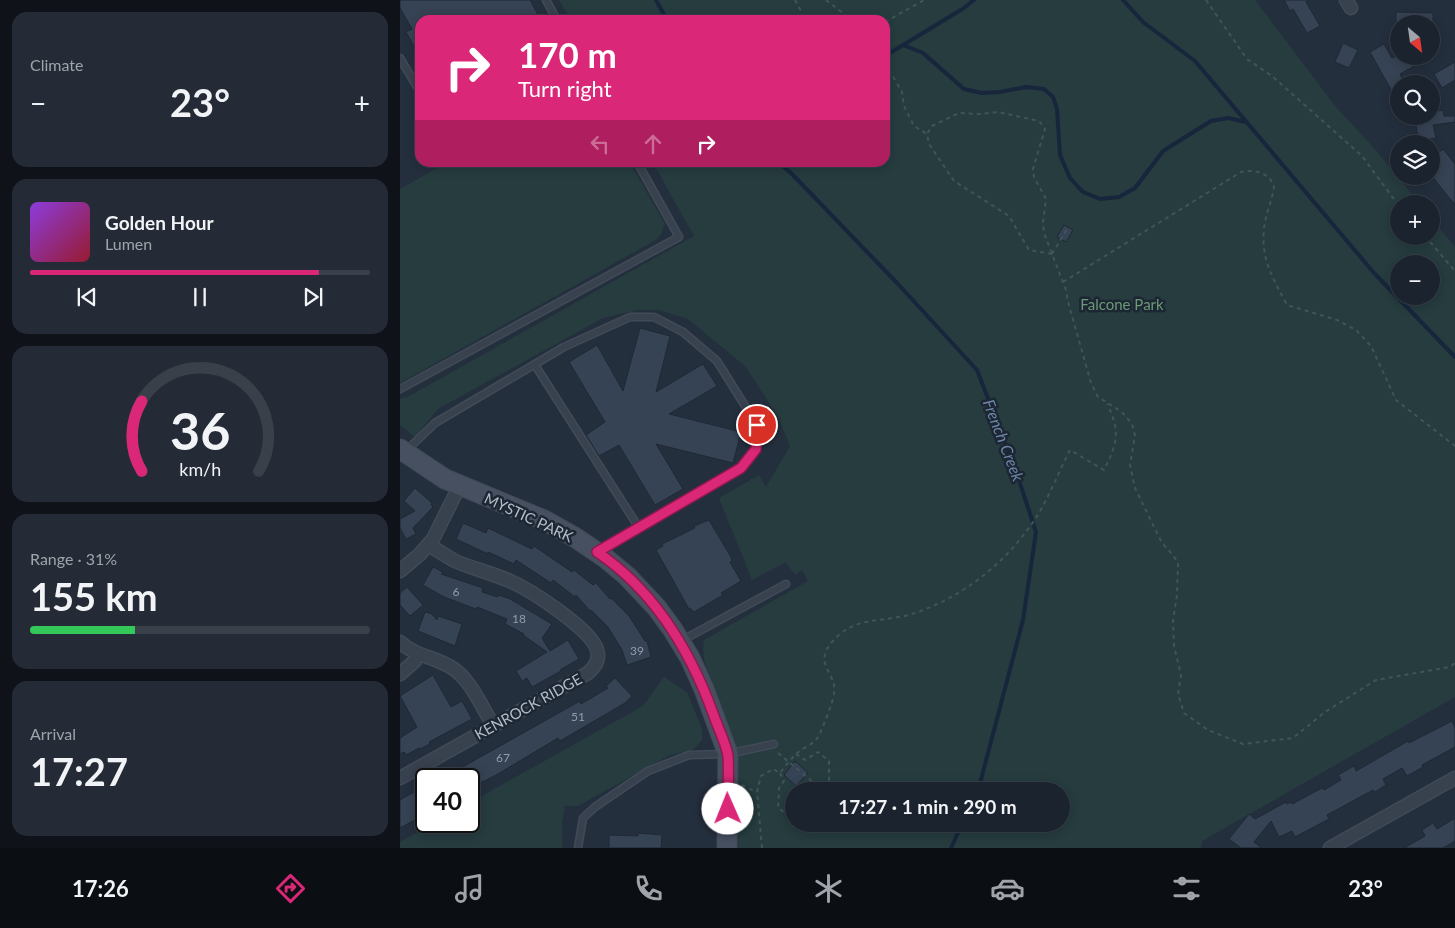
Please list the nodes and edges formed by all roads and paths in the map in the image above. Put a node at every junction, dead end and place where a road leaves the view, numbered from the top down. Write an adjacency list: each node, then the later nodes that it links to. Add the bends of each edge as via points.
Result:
1 (546, 0): 6 (lane)
2 (795, 0): 7 (path)
3 (826, 0): 8 (path)
4 (924, 0): 9 (path)
5 (1206, 0): 15 (path, via 1248,59 1272,76 1362,156)
6 (554, 15)
7 (803, 15)
8 (846, 15)
9 (890, 19)
10 (400, 58): 12 (lane)
11 (890, 72): 13 (path, via 902,92 904,106 914,126)
12 (415, 84)
13 (927, 134): 18 (path, via 929,144 954,182 1008,216 1029,250); 18 (path, via 932,126 959,113 998,112 1039,121 1045,129 1033,169 1046,199 1044,233)
14 (640, 167): 22 (lane, via 679,237)
15 (1391, 195)
16 (1068, 229): 18 (path)
17 (1433, 245): 19 (path)
18 (1052, 254): 20 (path)
19 (1455, 271)
20 (1063, 282): 23 (path, via 1091,383 1098,397); 24 (path, via 1241,172 1255,170 1273,181 1264,244 1268,269 1287,305 1337,320 1356,330 1371,346 1396,400)
21 (534, 365): 25 (lane, via 435,423); 27 (lane); 27 (lane, via 564,347 630,317 654,317 683,332 717,361 757,425 756,449 741,468)
22 (400, 389)
23 (1107, 404): 35 (path, via 1122,412 1132,424 1135,435 1130,465 1135,488 1162,543 1178,563 1173,622 1174,646 1181,675 1178,694 1184,713 1208,730 1243,744 1293,738 1325,712 1376,680 1450,667); 40 (path, via 1117,437 1104,470 1070,450 1033,523 1010,552 950,599 911,614 856,624 832,642 824,654 824,664 834,693 818,738)
24 (1455, 446)
25 (402, 451): 26 (street, MYSTIC PARK)
26 (460, 485): 28 (street); 29 (street, MYSTIC PARK, via 544,520)
27 (639, 528): 29 (lane)
28 (429, 545): 30 (street); 37 (street, KENROCK RIDGE, via 455,561 512,582 538,596 567,617 598,651 597,662 588,673)
29 (597, 552): 33 (street, MYSTIC PARK, via 627,576 657,608)
30 (400, 571)
31 (786, 584): 33 (lane)
32 (400, 642): 34 (street)
33 (680, 642): 39 (street, MYSTIC PARK, via 704,689)
34 (418, 654): 36 (street); 37 (street, via 456,670 470,686)
35 (1455, 663)
36 (400, 674)
37 (493, 725): 43 (street, KENROCK RIDGE)
38 (774, 744): 39 (lane); 41 (path, via 778,755)
39 (728, 754): 50 (lane, via 689,755 648,771 583,818); 51 (street, MYSTIC PARK)
40 (796, 754): 41 (path); 46 (path, via 806,760 818,752 829,761)
41 (788, 763): 42 (path); 45 (path)
42 (780, 773): 48 (path, via 773,769 761,776); 49 (path, via 784,781 779,788 778,808)
43 (400, 778)
44 (1455, 778): 53 (street)
45 (812, 782)
46 (828, 782)
47 (742, 786): 48 (path)
48 (757, 792): 52 (path)
49 (785, 813)
50 (578, 848)
51 (727, 848)
52 (762, 848)
53 (1330, 848)

